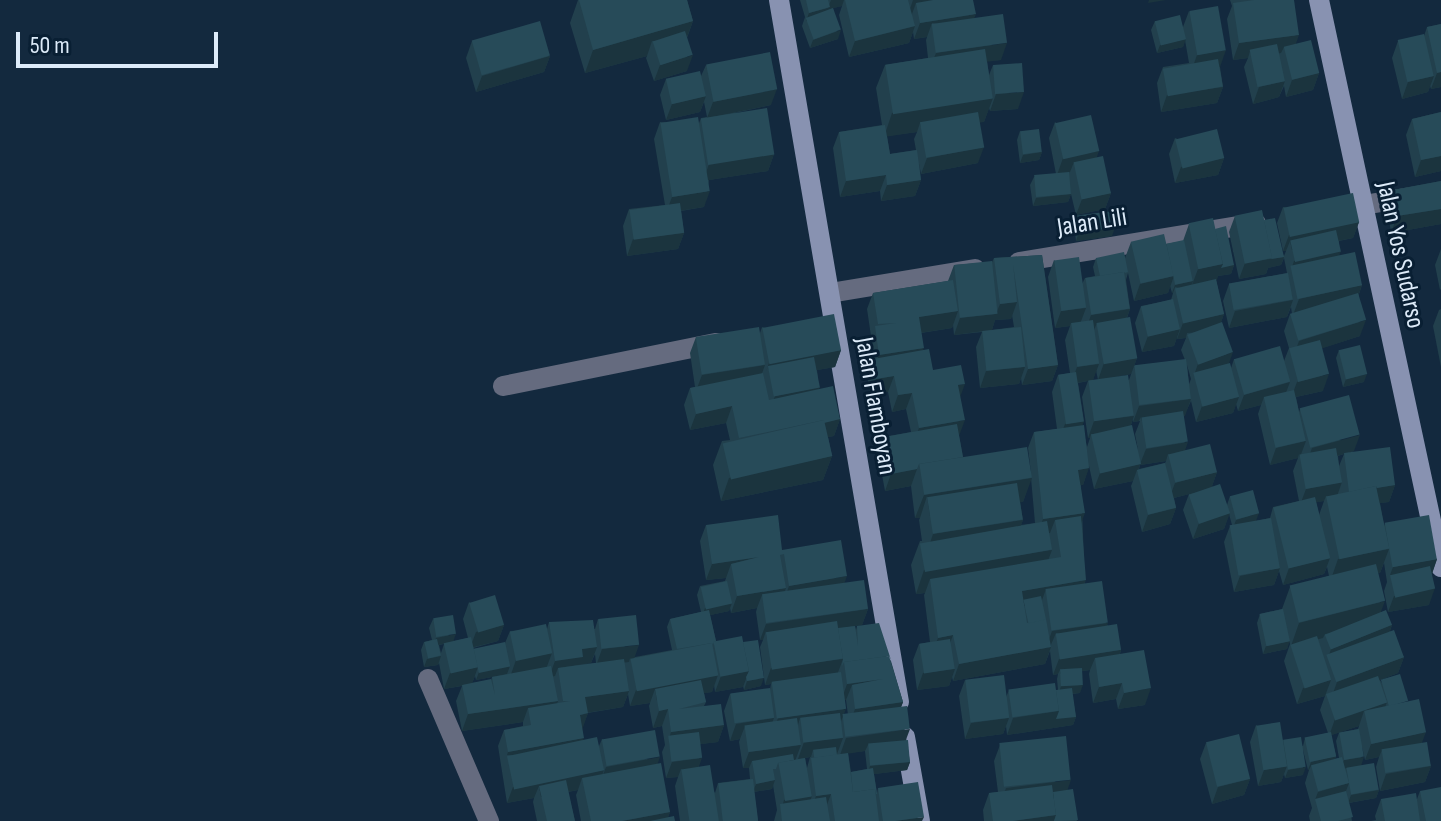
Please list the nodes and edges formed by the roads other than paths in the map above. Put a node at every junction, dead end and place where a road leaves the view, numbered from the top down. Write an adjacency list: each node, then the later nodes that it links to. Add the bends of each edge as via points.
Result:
1 (779, 0): 7 (street, Jalan Flamboyan)
2 (1319, 0): 4 (street, Jalan Yos Sudarso)
3 (1441, 192): 4 (street)
4 (1362, 205): 5 (street); 10 (street, Jalan Yos Sudarso)
5 (1331, 210)
6 (1284, 218): 7 (street, Jalan Lili)
7 (830, 293): 13 (street, Jalan Flamboyan, via 827,321)
8 (744, 338): 9 (street)
9 (503, 386)
10 (1441, 567)
11 (428, 679): 12 (street)
12 (489, 821)
13 (920, 821)

